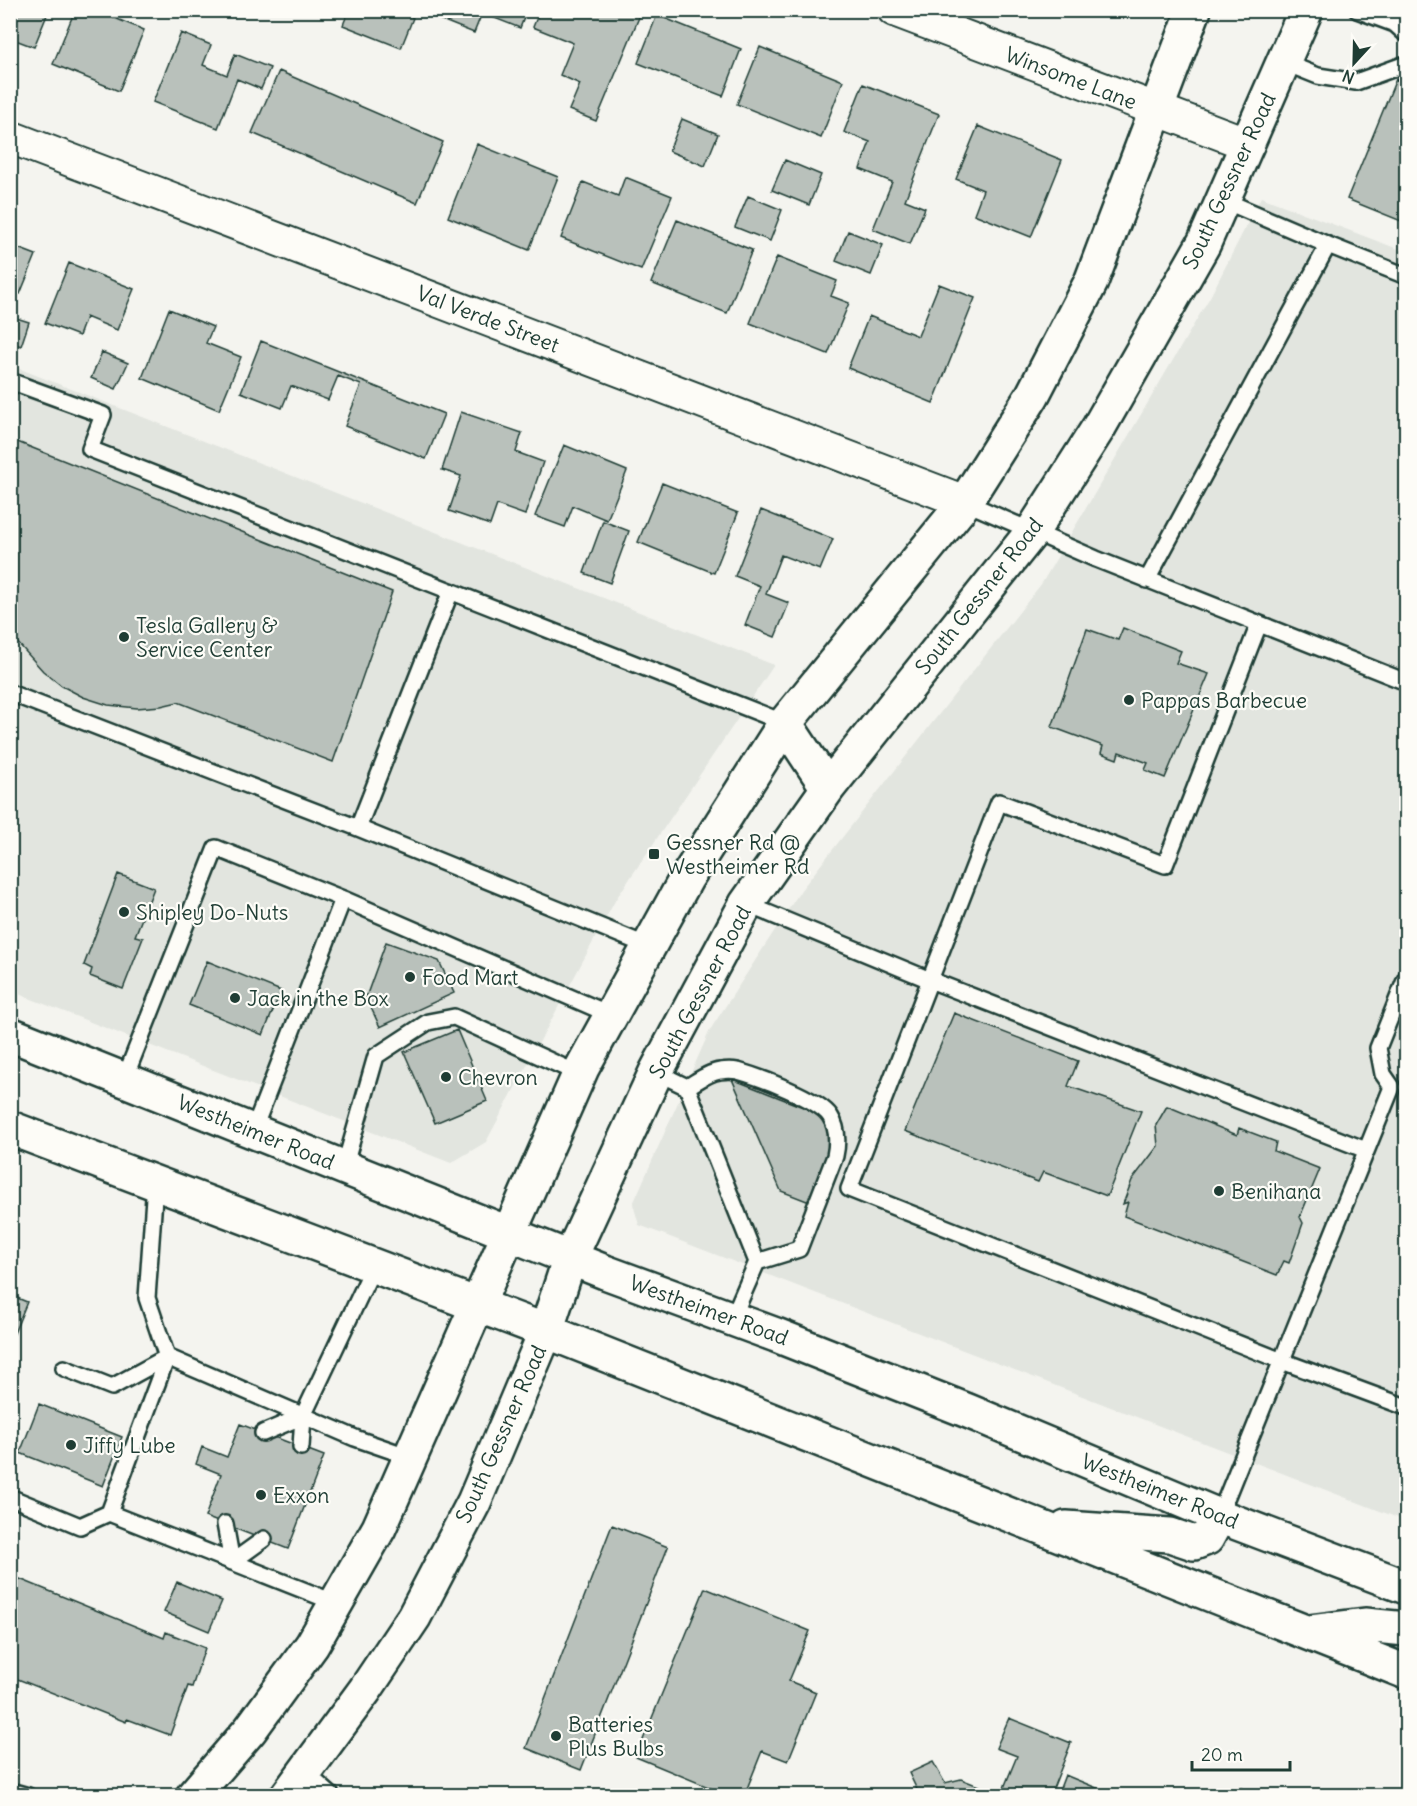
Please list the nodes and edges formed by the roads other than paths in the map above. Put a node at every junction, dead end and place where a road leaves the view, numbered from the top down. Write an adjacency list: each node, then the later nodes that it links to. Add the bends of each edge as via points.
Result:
1 (894, 10): 8 (street, Winsome Lane)
2 (1194, 10): 8 (main road)
3 (1306, 10): 6 (main road, South Gessner Road)
4 (1357, 10): 5 (lane, via 1395,24)
5 (1407, 34)
6 (1283, 62): 7 (lane, via 1318,76 1356,82); 10 (main road, South Gessner Road)
7 (1407, 64)
8 (1156, 110): 10 (street, Winsome Lane); 15 (main road, via 1091,282 1032,396)
9 (10, 136): 15 (street, Val Verde Street)
10 (1248, 144): 11 (main road, South Gessner Road)
11 (1223, 200): 12 (lane); 16 (main road, South Gessner Road, via 1204,243 1099,427)
12 (1328, 245): 13 (lane); 17 (lane)
13 (1407, 276)
14 (10, 381): 18 (lane, via 103,415 90,449)
15 (965, 502): 16 (lane); 22 (main road)
16 (1032, 531): 17 (lane); 23 (main road, South Gessner Road)
17 (1147, 580): 19 (lane)
18 (450, 591): 22 (lane); 24 (lane)
19 (1259, 624): 20 (lane); 29 (lane, via 1165,865 999,802)
20 (1407, 682)
21 (10, 693): 24 (lane)
22 (786, 723): 23 (main road); 27 (main road)
23 (828, 788): 26 (main road, South Gessner Road)
24 (358, 828): 27 (lane)
25 (344, 899): 30 (lane); 34 (lane, via 216,848); 39 (lane)
26 (746, 904): 29 (lane); 32 (main road, South Gessner Road)
27 (648, 946): 30 (main road)
28 (1407, 978): 36 (lane, via 1378,1048 1383,1074)
29 (930, 980): 40 (lane); 51 (lane, via 849,1189)
30 (611, 1015): 33 (main road)
31 (10, 1034): 34 (main road, Westheimer Road)
32 (656, 1072): 35 (lane); 44 (main road, South Gessner Road)
33 (579, 1074): 41 (lane, via 454,1017 428,1022 376,1056); 43 (main road)
34 (124, 1080): 39 (main road, Westheimer Road)
35 (687, 1087): 45 (lane); 45 (lane, via 716,1071 736,1070 818,1105 830,1114 836,1127 835,1156 799,1249)
36 (1392, 1087): 37 (lane); 40 (lane)
37 (1407, 1092)
38 (10, 1128): 42 (main road)
39 (253, 1131): 41 (main road, Westheimer Road)
40 (1366, 1150): 51 (lane)
41 (344, 1168): 43 (main road, Westheimer Road)
42 (155, 1183): 46 (main road); 50 (lane, via 147,1298)
43 (509, 1234): 44 (main road, Westheimer Road); 47 (main road)
44 (570, 1258): 48 (main road, Westheimer Road); 49 (main road, South Gessner Road)
45 (757, 1263): 48 (lane)
46 (374, 1266): 47 (main road); 54 (lane)
47 (476, 1305): 49 (main road); 57 (main road)
48 (732, 1319): 60 (main road, Westheimer Road)
49 (546, 1331): 62 (main road); 70 (main road, South Gessner Road, via 474,1502 414,1617)
50 (167, 1357): 52 (lane, via 112,1387); 54 (lane); 59 (lane)
51 (1282, 1361): 53 (lane); 60 (lane)
52 (64, 1368)
53 (1407, 1407)
54 (303, 1416): 55 (lane); 56 (lane); 57 (lane)
55 (263, 1433)
56 (301, 1448)
57 (410, 1457): 66 (main road, via 379,1528)
58 (12, 1498): 59 (lane, via 80,1526)
59 (108, 1513): 64 (lane)
60 (1219, 1516): 62 (main road, via 1207,1539 1194,1543 1170,1534); 65 (main road, Westheimer Road)
61 (225, 1524): 64 (lane)
62 (1035, 1526): 68 (main road)
63 (264, 1539): 64 (lane)
64 (232, 1562): 66 (lane)
65 (1407, 1587)
66 (336, 1603): 73 (main road, via 312,1645 250,1730)
67 (1407, 1629): 68 (main road, via 1365,1625)
68 (1304, 1633): 69 (main road)
69 (1407, 1672)
70 (296, 1784): 74 (lane)
71 (10, 1791): 72 (lane)
72 (28, 1796)
73 (193, 1796)
74 (332, 1796)

